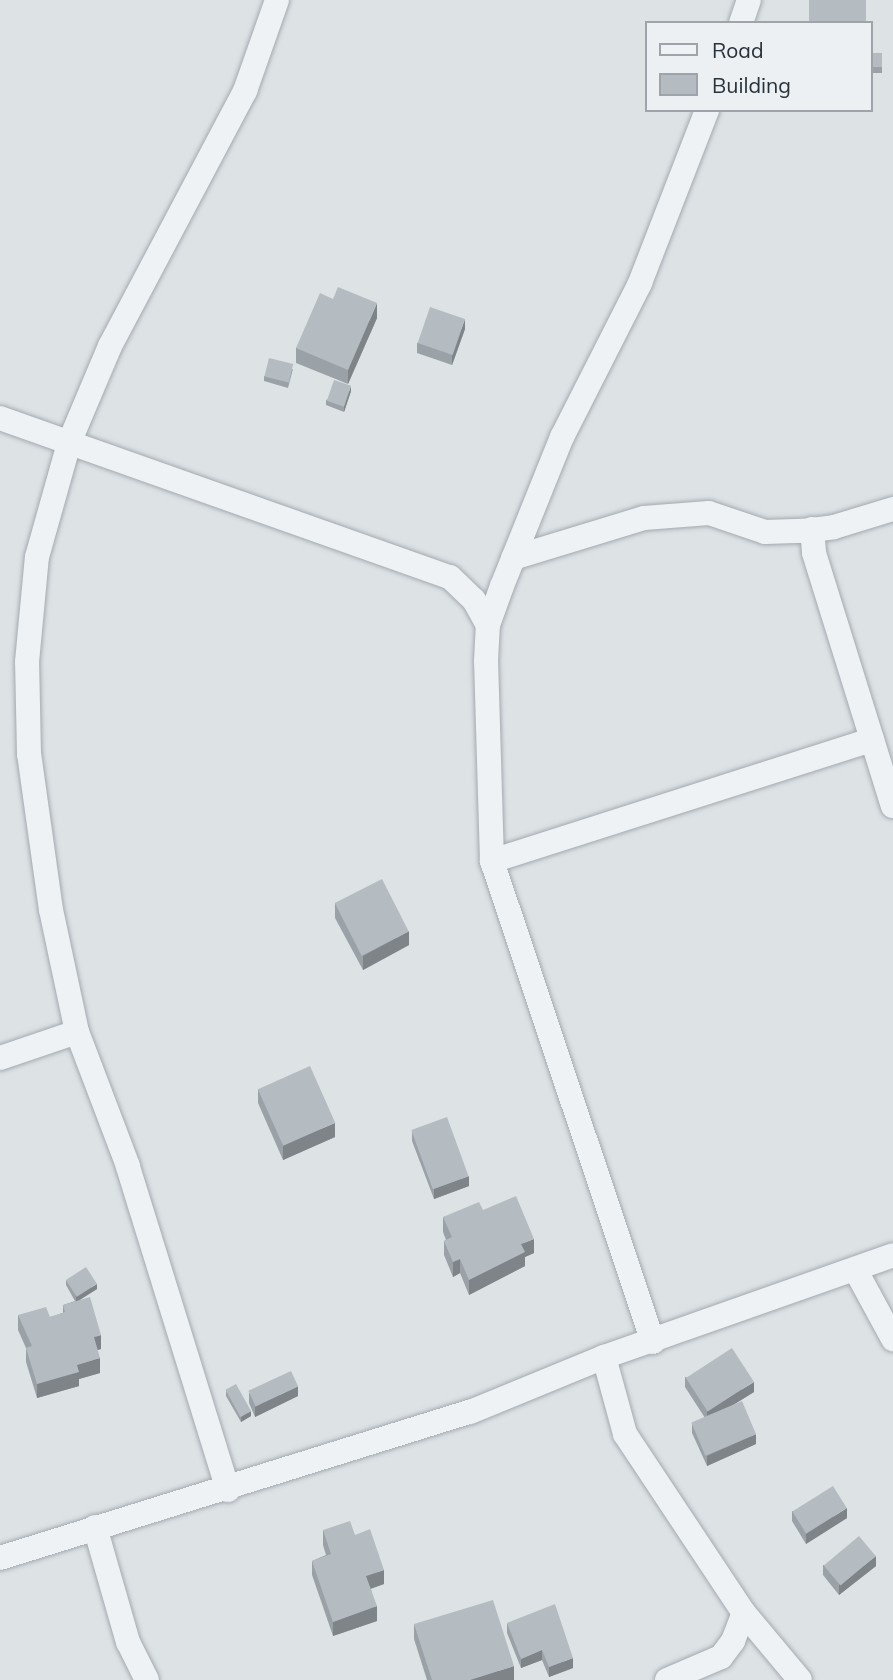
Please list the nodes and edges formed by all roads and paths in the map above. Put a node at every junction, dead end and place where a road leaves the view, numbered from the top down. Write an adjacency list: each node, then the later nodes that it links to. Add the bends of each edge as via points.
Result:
1 (277, 0): 6 (street, via 245,91 110,346)
2 (749, 0): 3 (street)
3 (741, 21)
4 (706, 112): 9 (street, via 640,284 562,437)
5 (0, 418): 6 (street)
6 (69, 443): 10 (street, via 450,577 474,600); 14 (street, via 37,557 27,662 29,754 36,806 51,910)
7 (893, 509): 8 (street)
8 (812, 530): 9 (street, via 765,532 709,513 680,514 644,518); 11 (street, via 814,553 860,687)
9 (513, 558): 10 (street)
10 (488, 625): 13 (street, via 486,758)
11 (872, 740): 12 (street); 13 (street)
12 (893, 806)
13 (492, 861): 19 (street)
14 (77, 1032): 15 (street); 21 (street, via 128,1166)
15 (0, 1058)
16 (893, 1255): 17 (street)
17 (855, 1269): 18 (street); 19 (street)
18 (893, 1339)
19 (653, 1342): 20 (street)
20 (604, 1357): 21 (street, via 470,1412); 24 (street, via 625,1434)
21 (228, 1490): 22 (street)
22 (95, 1527): 23 (street); 25 (street, via 128,1642)
23 (0, 1558)
24 (744, 1613): 26 (street, via 721,1657); 27 (street)
25 (147, 1680)
26 (667, 1680)
27 (800, 1680)

